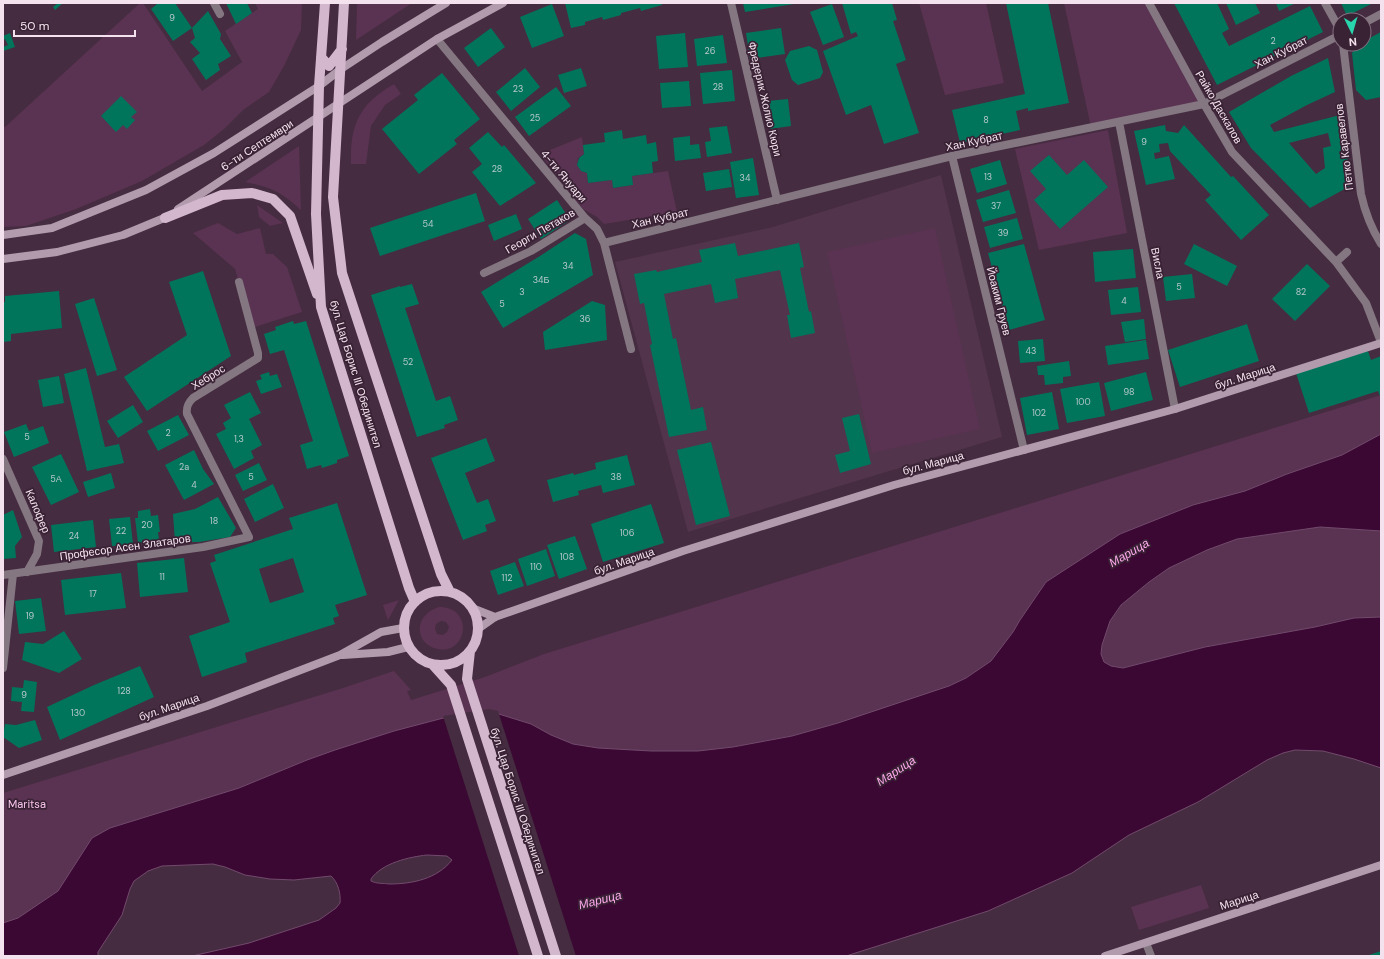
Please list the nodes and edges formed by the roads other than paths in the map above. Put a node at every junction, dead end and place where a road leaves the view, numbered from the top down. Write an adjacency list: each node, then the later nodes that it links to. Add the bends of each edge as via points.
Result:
1 (214, 3): 9 (street)
2 (325, 3): 17 (main road, бул. Цар Борис III Обединител)
3 (344, 3): 15 (main road, бул. Цар Борис III Обединител)
4 (446, 3): 18 (street, 6-ти Септември)
5 (503, 3): 13 (street, 6-ти Септември)
6 (731, 3): 25 (street, Фредерик Жолио Кюри)
7 (1149, 3): 20 (street, Райко Даскалов)
8 (1325, 3): 11 (street)
9 (220, 14)
10 (1381, 14): 12 (street)
11 (1332, 16)
12 (1372, 19)
13 (437, 39): 21 (street, 6-ти Септември); 27 (street, 4-ти Януари)
14 (1332, 39): 20 (street, Хан Кубрат)
15 (342, 49): 17 (main road, via 329,66); 18 (main road, бул. Цар Борис III Обединител)
16 (1344, 52): 30 (street, Петко Каравелов, via 1360,194 1373,231)
17 (321, 57): 19 (main road, бул. Цар Борис III Обединител)
18 (341, 69): 19 (street, 6-ти Септември); 21 (main road, бул. Цар Борис III Обединител)
19 (319, 86): 22 (main road, бул. Цар Борис III Обединител); 28 (street, 6-ти Септември, via 214,153 146,190 52,228)
20 (1204, 104): 23 (street, Хан Кубрат); 33 (street, Райко Даскалов, via 1232,152)
21 (338, 105): 22 (street, 6-ти Септември); 46 (main road, бул. Цар Борис III Обединител, via 333,197 342,273 441,574)
22 (318, 119): 26 (street, 6-ти Септември); 36 (main road, бул. Цар Борис III Обединител, via 316,214)
23 (1119, 122): 24 (street, Хан Кубрат); 39 (street, Висла)
24 (952, 156): 25 (street, Хан Кубрат); 40 (street, Йоаким Груев)
25 (777, 200): 29 (street, Хан Кубрат)
26 (165, 218): 32 (street, 6-ти Септември, via 123,235 57,252); 36 (main road, via 222,195 252,193 273,199 290,216)
27 (585, 218): 29 (street, 4-ти Януари, via 597,229); 34 (street, Георги Петаков, via 531,251)
28 (3, 235)
29 (604, 243): 38 (street, 4-ти Януари)
30 (1381, 244)
31 (1347, 252): 33 (street)
32 (3, 259)
33 (1336, 262): 37 (street, Райко Даскалов, via 1366,303)
34 (484, 273)
35 (239, 282): 42 (street, Хеброс, via 258,358 193,398 186,410)
36 (321, 307): 47 (main road, бул. Цар Борис III Обединител)
37 (1381, 342): 39 (street, бул. Марица)
38 (631, 349)
39 (1175, 410): 40 (street, бул. Марица)
40 (1024, 450): 49 (street, бул. Марица, via 894,485 691,549)
41 (3, 459): 43 (street, Калофер, via 39,541 37,554)
42 (249, 537): 43 (street, Професор Асен Златаров, via 203,547)
43 (27, 572): 44 (street, Професор Асен Златаров)
44 (13, 574): 45 (street, Професор Асен Златаров); 56 (street)
45 (3, 575)
46 (450, 592): 47 (main road, via 431,592); 48 (main road, via 458,595)
47 (414, 602): 50 (main road, via 408,610)
48 (472, 608): 49 (street); 51 (main road)
49 (495, 617): 51 (street, бул. Марица)
50 (404, 628): 52 (main road); 54 (street, бул. Марица, via 381,632)
51 (478, 628): 53 (main road, бул. Цар Борис III Обединител, via 476,641)
52 (408, 647): 54 (street, бул. Марица, via 388,652); 55 (main road, via 424,661)
53 (470, 651): 55 (main road, via 453,663); 61 (main road, бул. Цар Борис III Обединител, via 467,679)
54 (340, 655): 57 (street, бул. Марица, via 207,706)
55 (434, 664): 60 (main road, via 451,685)
56 (3, 668)
57 (3, 775)
58 (1381, 865): 59 (street, Марица)
59 (1146, 943): 62 (street, Марица); 63 (street)
60 (538, 956)
61 (556, 956)
62 (1105, 956)
63 (1151, 956)

